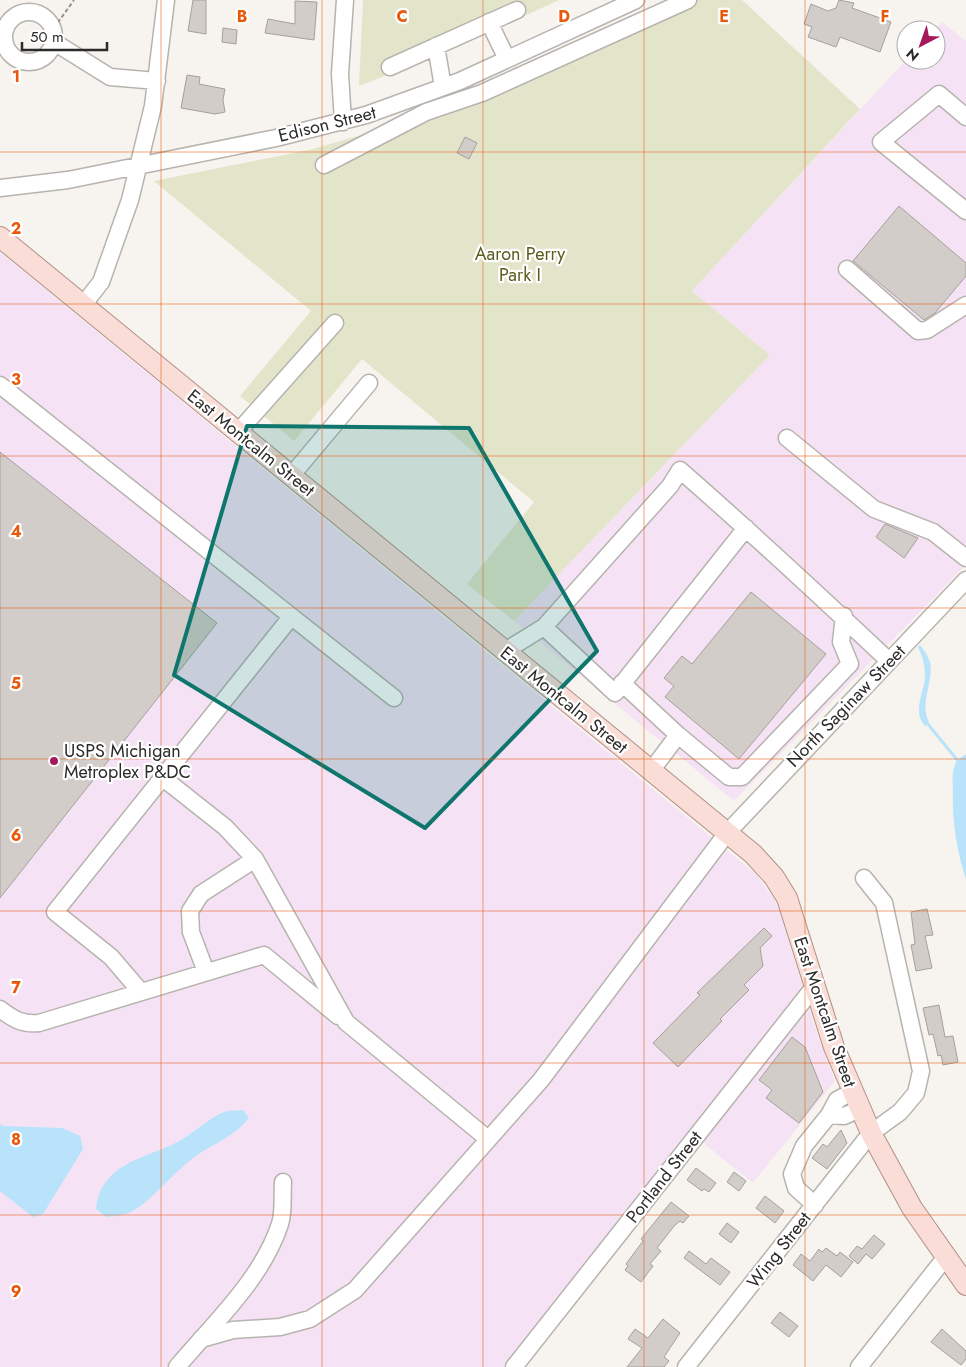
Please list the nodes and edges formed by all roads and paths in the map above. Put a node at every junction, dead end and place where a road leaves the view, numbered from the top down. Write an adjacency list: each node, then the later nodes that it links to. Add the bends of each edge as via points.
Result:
1 (74, 0): 8 (path)
2 (166, 0): 12 (street)
3 (345, 0): 15 (street, via 340,74)
4 (636, 0): 10 (street, Edison Street)
5 (688, 0): 16 (street, via 482,93 426,112)
6 (517, 10): 7 (street)
7 (489, 22): 9 (street); 10 (street)
8 (53, 36): 12 (street, via 110,77)
9 (436, 46): 11 (street); 13 (street)
10 (507, 59): 13 (street, Edison Street)
11 (390, 67)
12 (157, 81): 17 (street)
13 (443, 87): 15 (street, Edison Street)
14 (966, 117): 20 (street, via 939,94 881,142)
15 (350, 120): 16 (street); 17 (street, Edison Street)
16 (366, 142): 18 (street)
17 (139, 165): 19 (street, Edison Street, via 68,180); 23 (street, via 101,282)
18 (324, 165)
19 (0, 188)
20 (966, 211)
21 (0, 238): 23 (main road, East Montcalm Street)
22 (847, 270): 24 (street, via 918,331 926,330)
23 (83, 305): 28 (main road, East Montcalm Street)
24 (966, 305)
25 (335, 323): 28 (street)
26 (369, 383): 30 (street)
27 (0, 384): 35 (street)
28 (238, 432): 30 (main road, East Montcalm Street)
29 (787, 438): 32 (street, via 874,508 933,532)
30 (291, 476): 37 (main road, East Montcalm Street)
31 (746, 528): 34 (street); 36 (street, via 680,470 670,486); 39 (street)
32 (966, 558)
33 (966, 580): 38 (street, North Saginaw Street)
34 (844, 616): 38 (street); 41 (street, via 842,642 850,664 742,777 729,777)
35 (291, 618): 40 (street); 43 (street)
36 (544, 627): 37 (street); 39 (street, via 615,692)
37 (505, 651): 42 (main road, East Montcalm Street)
38 (889, 661): 44 (street, North Saginaw Street)
39 (622, 683): 41 (street)
40 (394, 698)
41 (678, 736): 42 (street)
42 (651, 771): 44 (main road, East Montcalm Street)
43 (163, 778): 45 (street, via 224,827); 49 (street, via 55,912 112,957)
44 (727, 833): 48 (main road, East Montcalm Street, via 761,862 784,892); 54 (street, North Saginaw Street, via 541,1080)
45 (255, 859): 47 (street, via 201,894 190,911 191,932); 51 (street)
46 (864, 878): 53 (street, Wing Street, via 884,902 921,1071 916,1093 900,1112)
47 (206, 972): 49 (street); 51 (street, via 264,954)
48 (814, 987): 52 (main road, East Montcalm Street); 61 (street, Portland Street)
49 (141, 992): 50 (street, via 39,1023 16,1021)
50 (0, 1009)
51 (346, 1022): 54 (street)
52 (856, 1101): 53 (main road, East Montcalm Street); 56 (street, via 844,1116 829,1115 804,1146 792,1174 796,1188)
53 (871, 1133): 56 (street, Wing Street); 57 (main road, East Montcalm Street)
54 (488, 1139): 59 (street, North Saginaw Street, via 354,1290 310,1319 280,1327 233,1330)
55 (283, 1182): 59 (street, via 280,1222 271,1245 248,1282)
56 (815, 1205): 62 (street, Wing Street)
57 (945, 1258): 58 (main road, East Montcalm Street); 63 (street)
58 (964, 1280)
59 (201, 1339): 60 (street)
60 (177, 1367)
61 (514, 1367)
62 (686, 1367)
63 (858, 1367)

